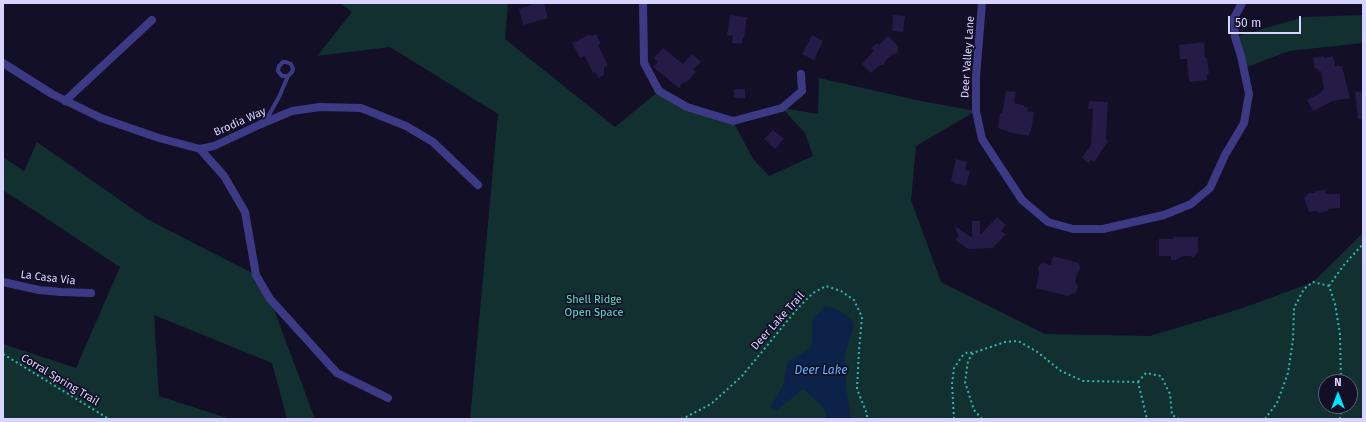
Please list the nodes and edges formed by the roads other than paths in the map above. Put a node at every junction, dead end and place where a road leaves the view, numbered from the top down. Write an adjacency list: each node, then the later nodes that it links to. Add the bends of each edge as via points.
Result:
1 (643, 3): 6 (street, via 644,63 659,91 687,107 733,121 782,108 802,91)
2 (982, 3): 3 (street, Deer Valley Lane, via 976,111 982,139 1022,200 1048,222 1073,229 1103,229 1164,215 1191,204 1210,188 1244,123 1249,94 1242,56 1235,37 1234,18)
3 (1242, 3)
4 (152, 20): 8 (street)
5 (3, 63): 8 (street)
6 (801, 74)
7 (288, 76): 9 (lane)
8 (66, 101): 10 (street, via 101,118)
9 (265, 122): 10 (street, Brodia Way); 11 (street, Brodia Way, via 292,111 320,107 361,108 406,126 433,142)
10 (200, 150): 14 (street, via 224,176 245,212 256,275 270,299 337,373)
11 (478, 185)
12 (3, 282): 13 (street, La Casa Via, via 39,290)
13 (92, 293)
14 (388, 398)

